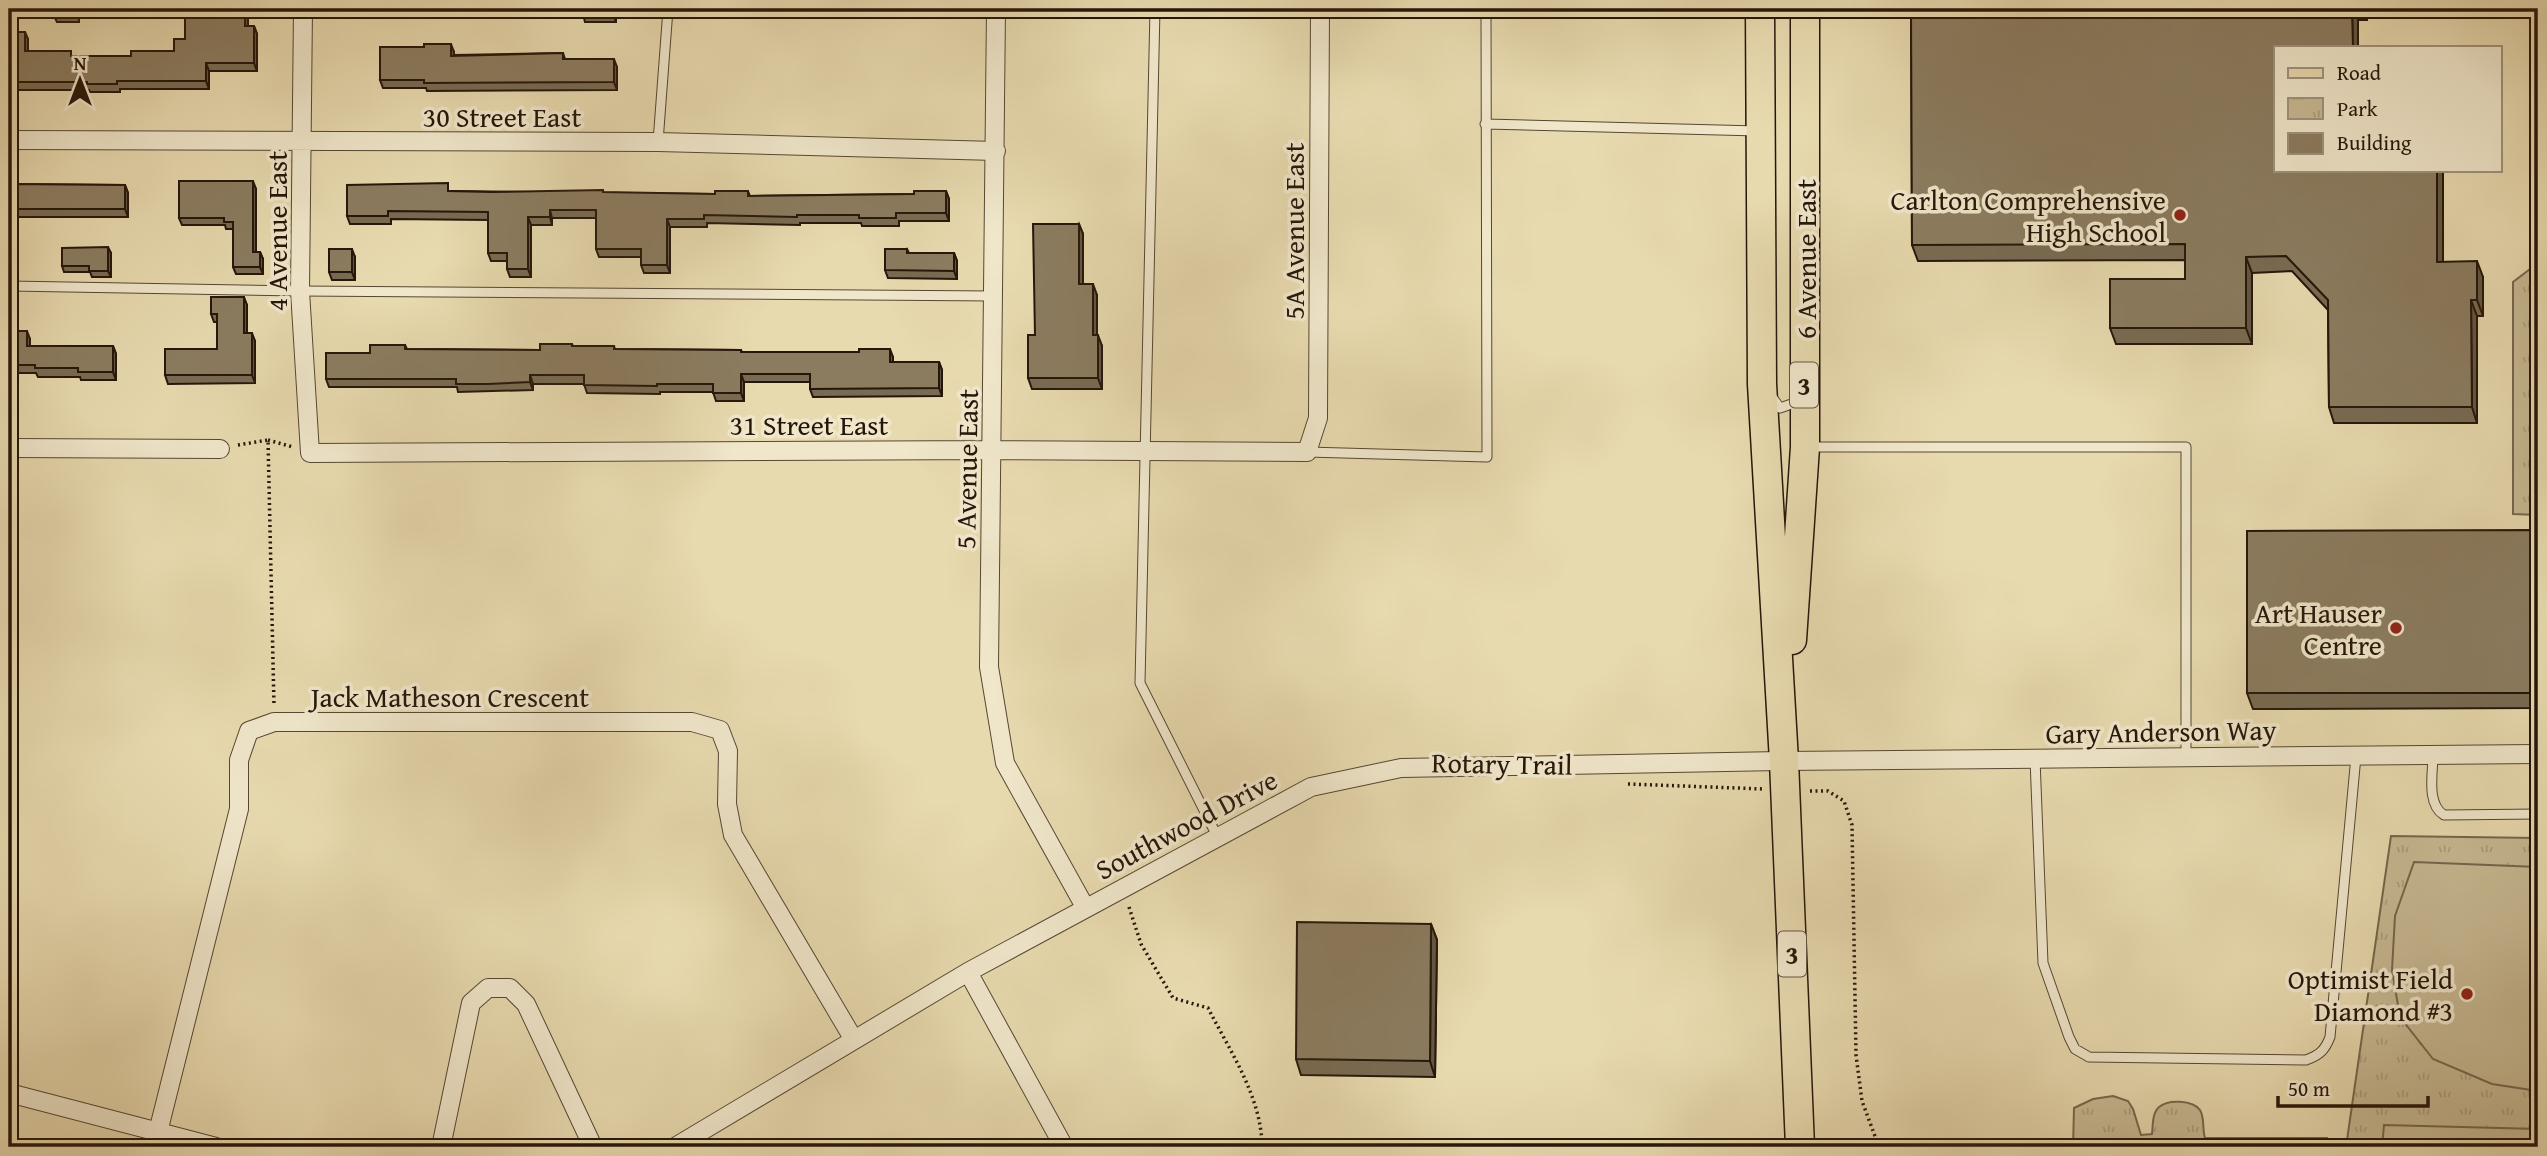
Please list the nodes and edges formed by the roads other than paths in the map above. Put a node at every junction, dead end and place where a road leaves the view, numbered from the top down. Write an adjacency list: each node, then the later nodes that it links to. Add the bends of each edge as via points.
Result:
1 (303, 9): 13 (street, 4 Avenue East)
2 (668, 9): 12 (lane)
3 (996, 9): 14 (street, 5 Avenue East)
4 (1155, 9): 24 (lane)
5 (1320, 9): 25 (street, 5A Avenue East, via 1318,418)
6 (1486, 9): 9 (lane)
7 (1760, 9): 10 (main road, 6 Avenue East / 3)
8 (1805, 9): 19 (main road, 6 Avenue East / 3)
9 (1485, 124): 10 (lane); 25 (lane, via 1487,457)
10 (1759, 131): 18 (main road, 6 Avenue East / 3)
11 (9, 141): 13 (street, 30 Street East)
12 (658, 142): 13 (street, 30 Street East); 14 (street, 30 Street East)
13 (302, 143): 16 (street, 4 Avenue East)
14 (996, 150): 17 (street, 5 Avenue East)
15 (9, 286): 16 (lane)
16 (300, 291): 17 (lane); 26 (street, 4 Avenue East)
17 (995, 296): 23 (street, 5 Avenue East)
18 (1762, 384): 19 (lane, via 1780,408); 32 (main road, 6 Avenue East / 3)
19 (1804, 399): 20 (main road, 6 Avenue East / 3)
20 (1805, 447): 30 (lane, via 2186,447); 32 (main road, 6 Avenue East / 3)
21 (9, 448): 22 (street)
22 (220, 449)
23 (993, 450): 24 (street, 31 Street East); 26 (street, 31 Street East); 35 (street, 5 Avenue East, via 989,667 1005,763)
24 (1147, 451): 25 (street, 31 Street East); 34 (lane, via 1140,683)
25 (1307, 452)
26 (310, 453)
27 (2538, 754): 28 (street, Gary Anderson Way)
28 (2433, 755): 29 (street, Gary Anderson Way); 33 (lane, via 2433,802 2444,815)
29 (2356, 756): 30 (street, Gary Anderson Way); 31 (lane, via 2330,1037 2325,1049 2306,1060 2089,1057 2076,1049 2043,963)
30 (2186, 757): 31 (street, Gary Anderson Way)
31 (2035, 759): 32 (street, Gary Anderson Way)
32 (1784, 761): 34 (street, Southwood Drive, via 1401,768 1311,788); 45 (main road, 6 Avenue East / 3)
33 (2538, 814)
34 (1217, 836): 35 (street, Southwood Drive)
35 (1085, 907): 36 (street, Southwood Drive)
36 (968, 972): 37 (street, Southwood Drive); 44 (street)
37 (854, 1040): 39 (street, Jack Matheson Crescent, via 733,835 727,804 728,751 720,730 692,722 274,722 249,731 239,760 239,809); 43 (street, Southwood Drive)
38 (9, 1093): 39 (street)
39 (158, 1132): 40 (street)
40 (216, 1147)
41 (441, 1147): 42 (street, via 471,1003 488,988 510,988 526,1004)
42 (593, 1147)
43 (675, 1147)
44 (1064, 1147)
45 (1800, 1147)

